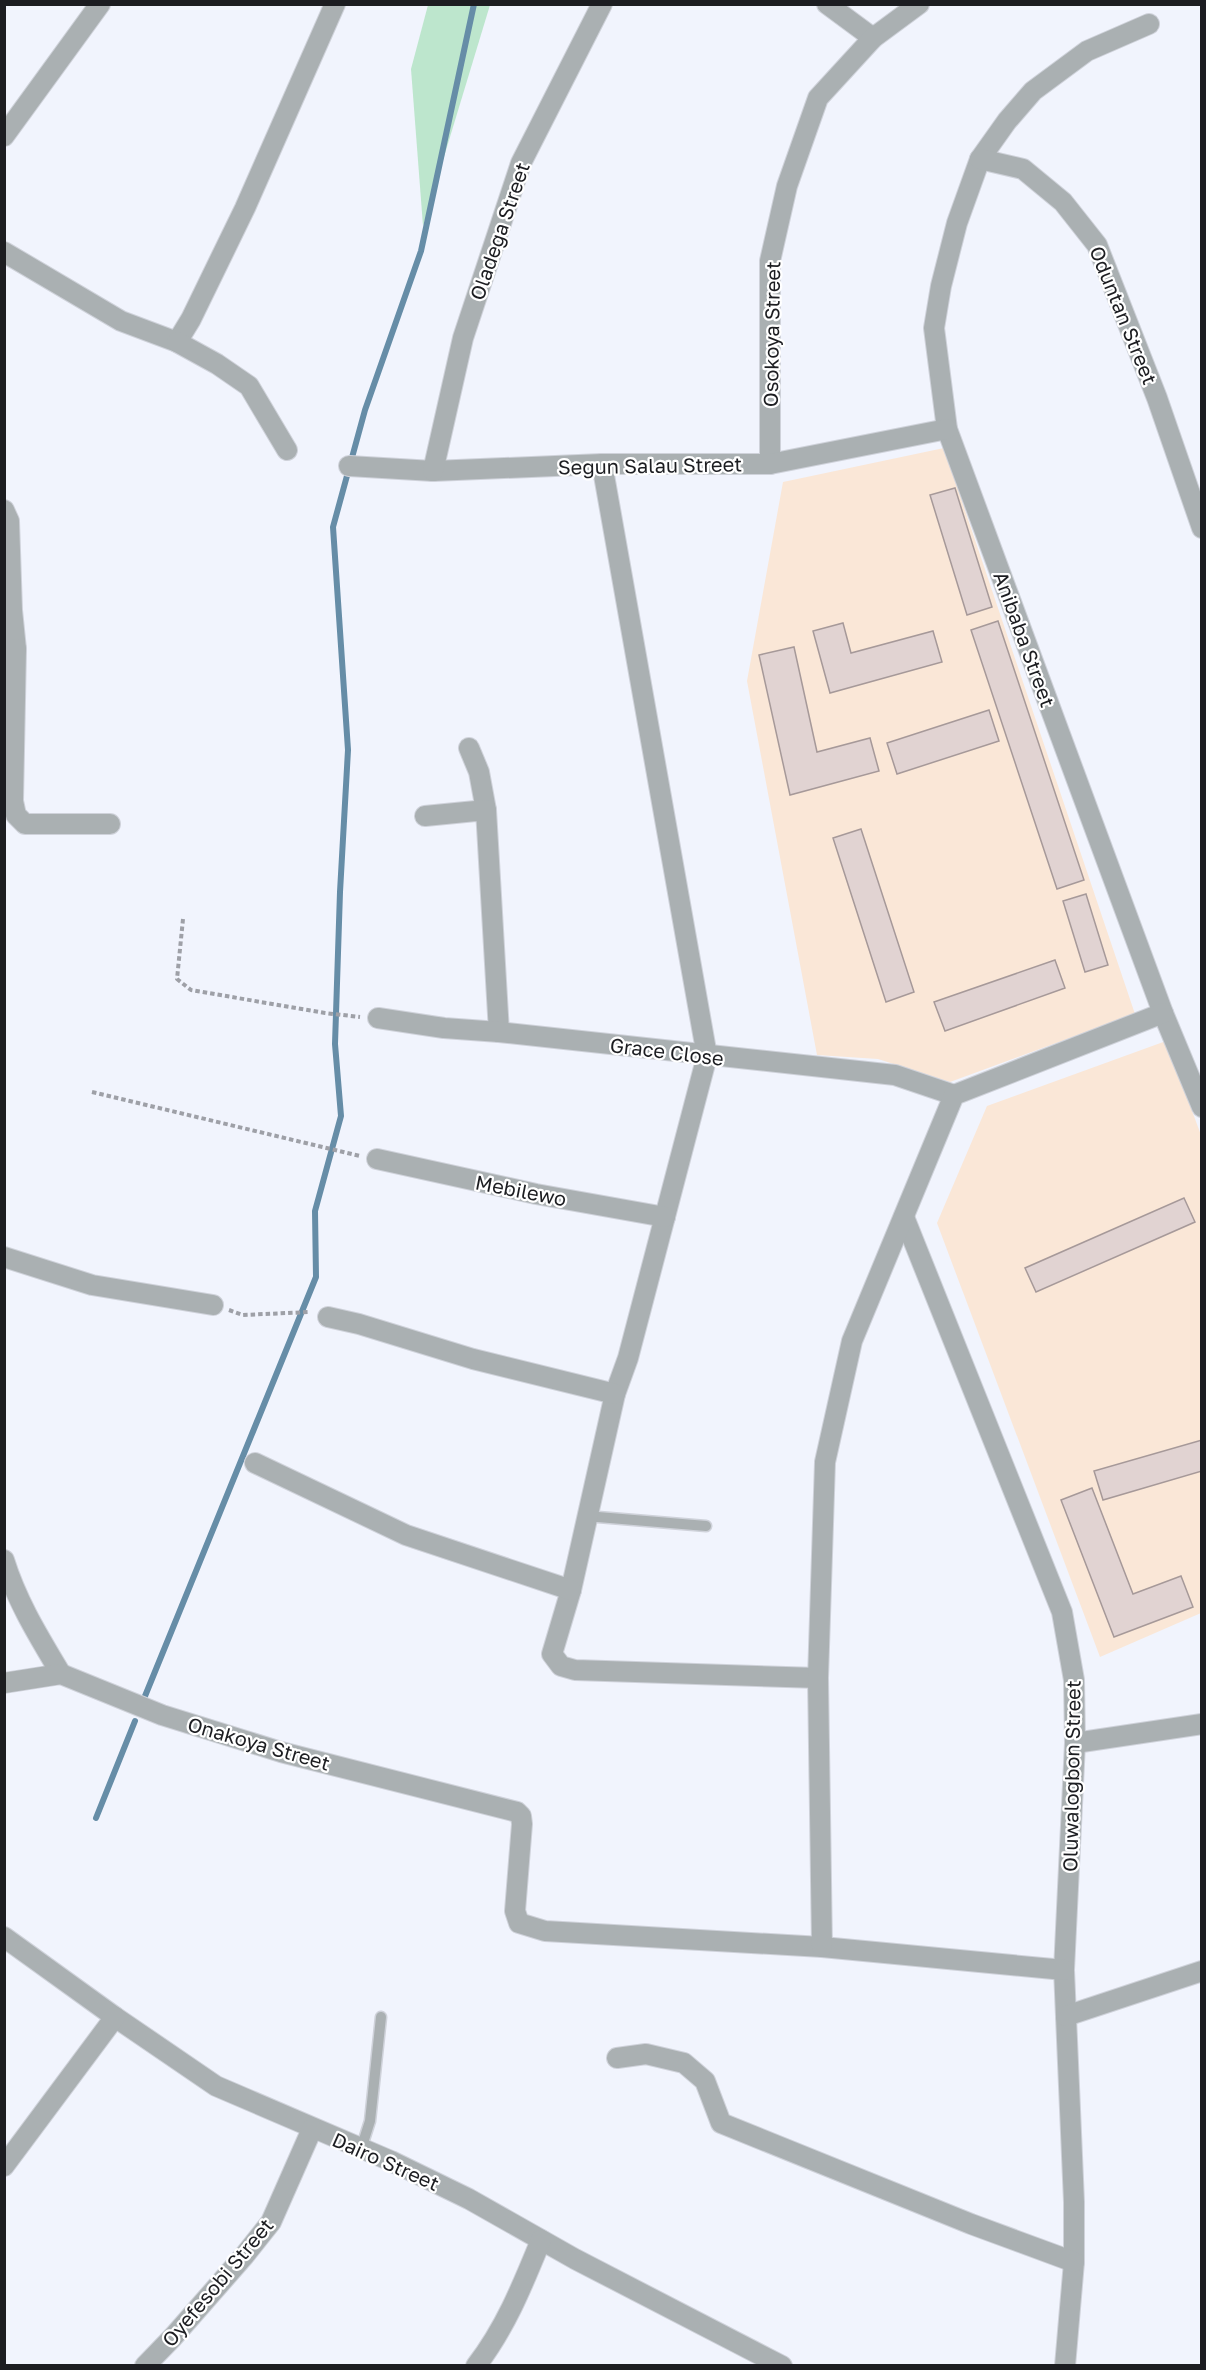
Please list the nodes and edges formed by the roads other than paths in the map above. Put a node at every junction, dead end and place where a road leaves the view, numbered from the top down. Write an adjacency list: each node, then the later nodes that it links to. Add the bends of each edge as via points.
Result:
1 (100, 4): 8 (street)
2 (335, 4): 11 (street, via 245,208)
3 (602, 4): 17 (street, Oladega Street, via 521,163 463,338)
4 (828, 4): 7 (street)
5 (920, 4): 7 (street, Osokoya Street)
6 (1149, 24): 9 (street, Anibaba Street, via 1087,51 1033,91)
7 (873, 38): 15 (street, Osokoya Street, via 818,98 787,186 770,261)
8 (4, 136)
9 (980, 159): 12 (street, Anibaba Street, via 957,223 934,328); 19 (street, Oduntan Street, via 1023,169 1063,202 1097,244)
10 (4, 252): 11 (street, via 121,321)
11 (177, 342): 13 (street, via 249,386)
12 (947, 429): 15 (street, Segun Salau Street); 25 (street, Anibaba Street)
13 (287, 450)
14 (602, 464): 15 (street, Segun Salau Street); 17 (street, Segun Salau Street); 28 (street)
15 (770, 464)
16 (350, 466): 17 (street, Segun Salau Street)
17 (433, 471)
18 (4, 510): 20 (street, via 9,521)
19 (1202, 528)
20 (10, 648): 24 (street, via 16,815 25,824)
21 (470, 748): 22 (street)
22 (486, 810): 23 (street); 27 (street)
23 (425, 816)
24 (110, 824)
25 (1163, 1013): 29 (street); 30 (street, Anibaba Street)
26 (378, 1018): 27 (street, Grace Close)
27 (499, 1032): 28 (street, Grace Close)
28 (707, 1056): 29 (street, Grace Close, via 896,1075); 32 (street)
29 (954, 1095): 33 (street)
30 (1202, 1107)
31 (377, 1159): 32 (street, Mebilewo)
32 (665, 1217): 37 (street)
33 (904, 1217): 44 (street, via 852,1341 825,1462); 47 (street, Oluwalogbon Street, via 1062,1612 1074,1680)
34 (4, 1257): 35 (street, via 92,1285)
35 (213, 1305)
36 (328, 1317): 37 (street)
37 (615, 1394): 39 (street)
38 (255, 1463): 42 (street, via 406,1535)
39 (586, 1516): 40 (lane); 42 (street)
40 (706, 1526)
41 (4, 1560): 43 (street, via 27,1617)
42 (571, 1590): 44 (street, via 552,1654 561,1666 575,1670)
43 (61, 1674): 45 (street); 49 (street, Onakoya Street, via 162,1715 281,1752 518,1812 522,1824 515,1911 519,1923 545,1931)
44 (818, 1678): 49 (street)
45 (4, 1683)
46 (1202, 1724): 47 (street)
47 (1075, 1743): 50 (street, Oluwalogbon Street)
48 (4, 1937): 53 (street, Dairo Street)
49 (822, 1947): 50 (street)
50 (1064, 1970): 52 (street, Oluwalogbon Street)
51 (1202, 1971): 52 (street)
52 (1066, 2016): 60 (street, Oluwalogbon Street)
53 (115, 2017): 56 (street, Dairo Street, via 216,2086); 58 (street)
54 (381, 2017): 57 (lane, via 370,2121)
55 (617, 2058): 60 (street, via 646,2054 684,2063 705,2080 721,2122)
56 (312, 2129): 57 (street, Dairo Street); 61 (street, Oyefesobi Street, via 271,2222)
57 (361, 2149): 59 (street, Dairo Street, via 469,2199)
58 (4, 2166)
59 (541, 2240): 62 (street, via 514,2306); 63 (street, Dairo Street)
60 (1074, 2262): 64 (street, Oluwalogbon Street)
61 (145, 2366)
62 (476, 2366)
63 (782, 2366)
64 (1065, 2366)

